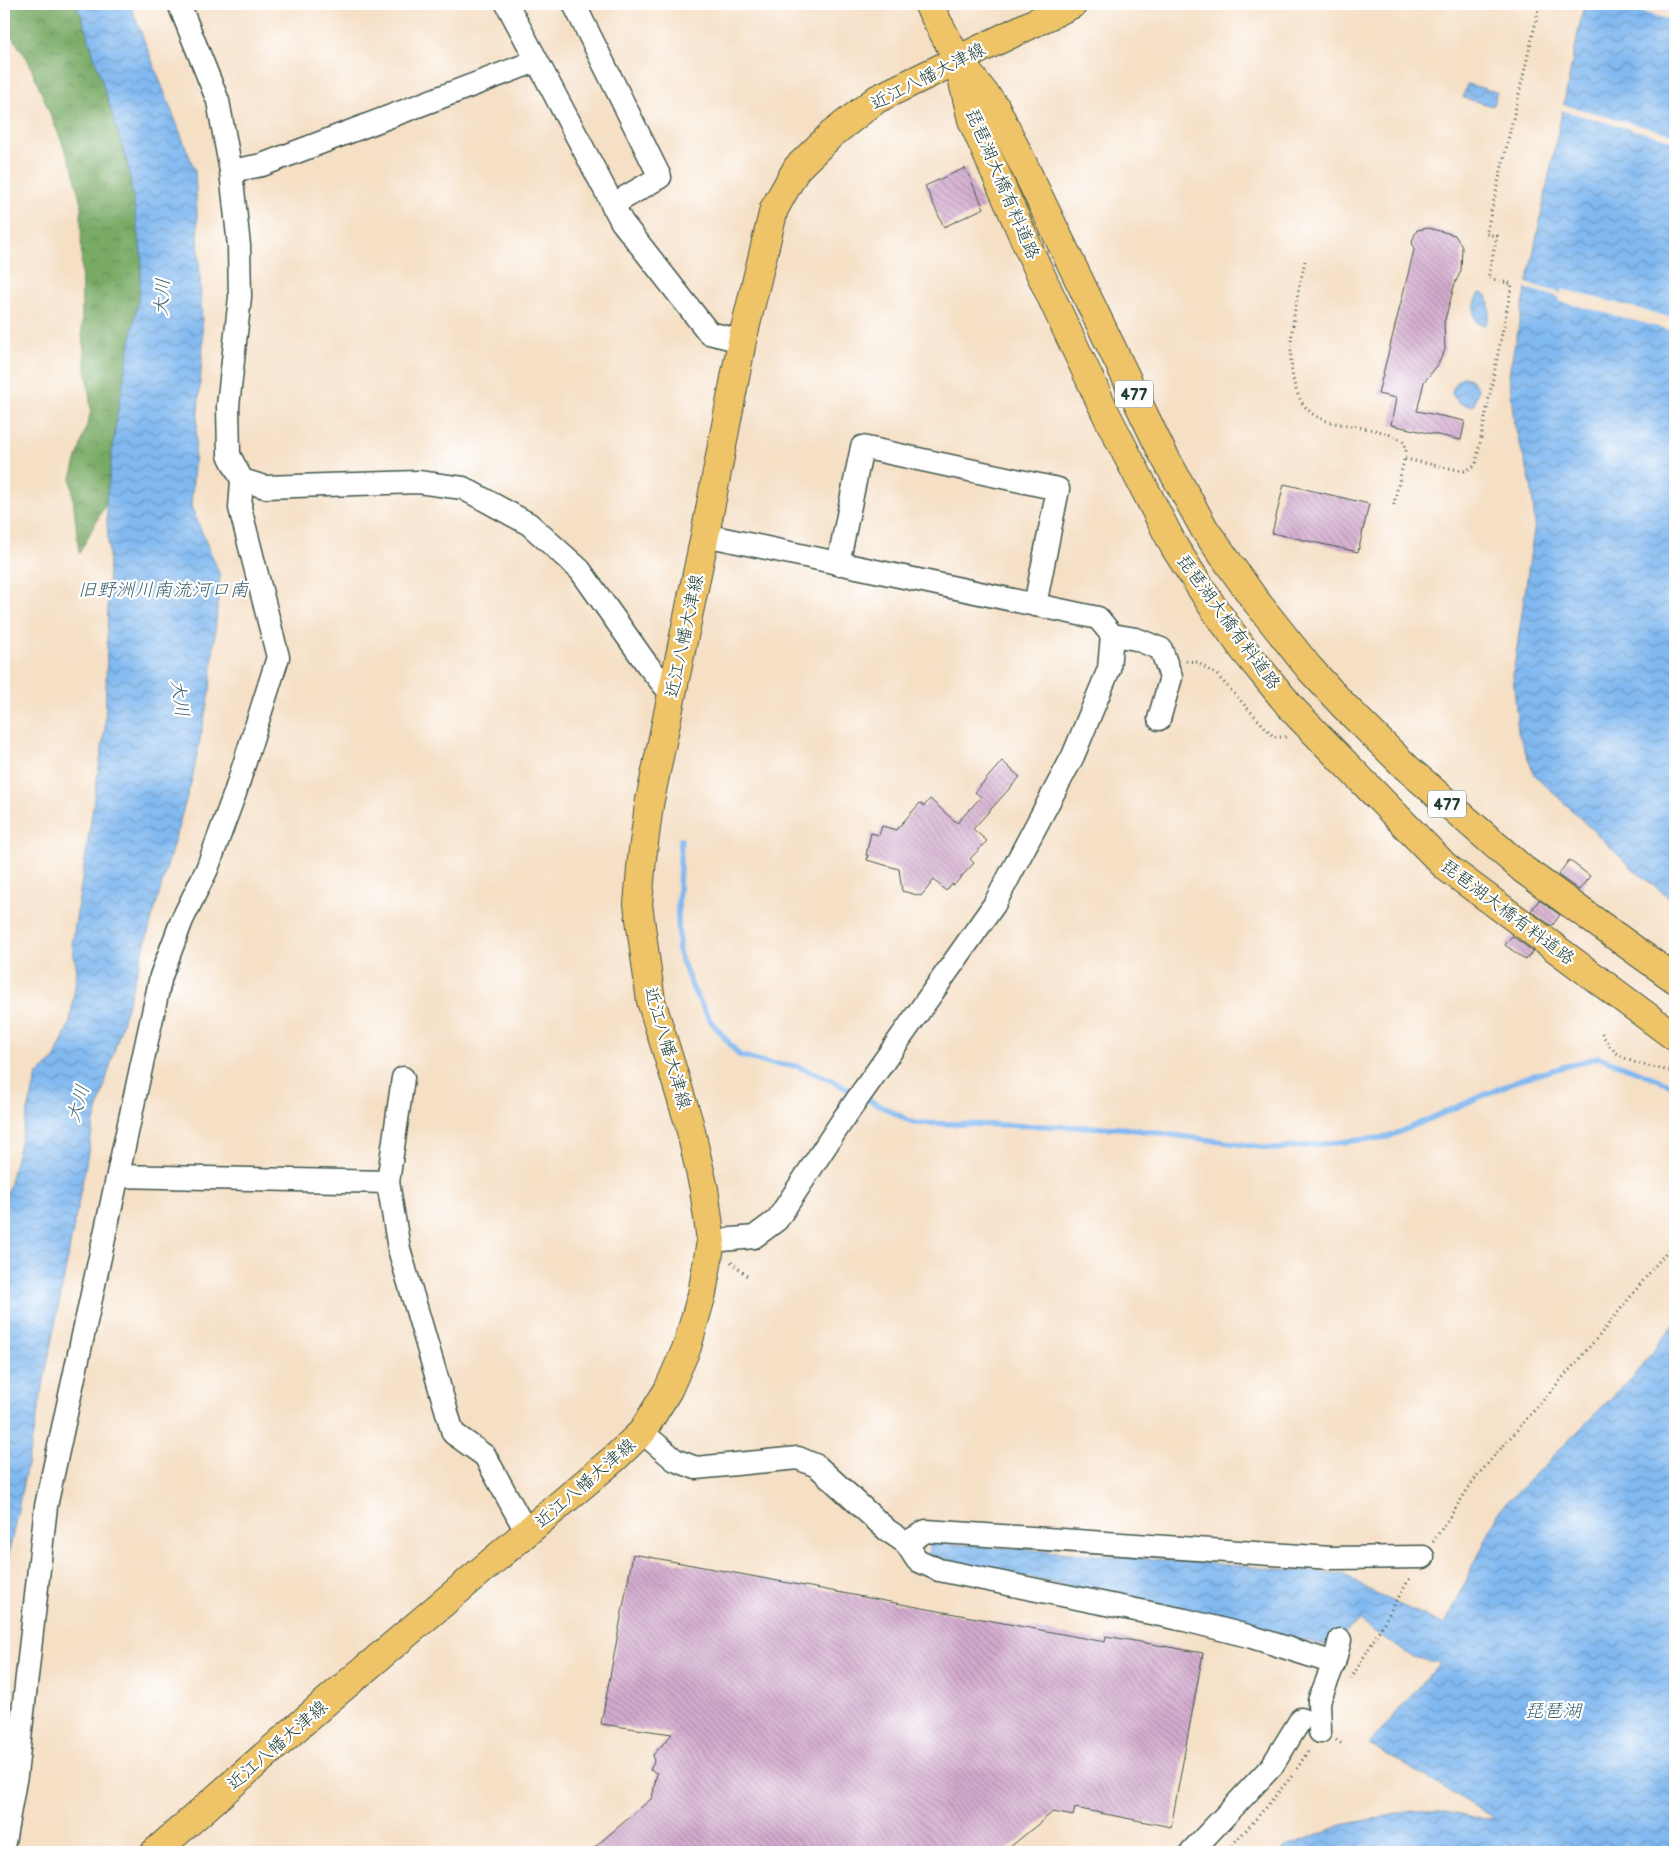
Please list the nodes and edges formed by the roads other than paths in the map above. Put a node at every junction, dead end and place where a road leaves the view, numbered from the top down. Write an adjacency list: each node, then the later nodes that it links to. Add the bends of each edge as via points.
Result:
1 (179, 4): 8 (street, via 218,101)
2 (507, 4): 6 (street)
3 (574, 4): 9 (street, via 660,177)
4 (928, 4): 7 (main road, 477)
5 (1073, 4): 7 (main road, 近江八幡大津線)
6 (536, 60): 8 (street, via 262,165); 9 (street)
7 (958, 60): 10 (main road, 近江八幡大津線, via 877,99 832,134 797,168 774,209); 18 (main road, 琵琶湖大橋有料道路 / 477, via 996,108 1161,450 1205,530 1255,600 1344,706 1407,768 1524,870); 19 (main road, 琵琶湖大橋有料道路 / 477, via 972,120 1108,418 1175,548 1239,643 1294,711 1446,867)
8 (231, 171): 11 (street, via 240,246 240,298 228,406 229,455)
9 (612, 205): 10 (street, via 709,332)
10 (742, 340): 12 (main road, 近江八幡大津線)
11 (242, 480): 16 (street, via 265,487 418,482 463,488 530,524 580,570); 21 (street, via 240,508 278,657 207,869 182,920 161,976)
12 (705, 535): 13 (street); 16 (main road, 近江八幡大津線)
13 (838, 564): 14 (street); 14 (street, via 862,447 1058,489)
14 (1034, 604): 15 (street, via 1098,618)
15 (1112, 635): 17 (street, via 1136,639 1161,650 1171,677); 23 (street, via 1109,669 1073,756 994,905 844,1118 777,1220 754,1238)
16 (672, 695): 23 (main road, 近江八幡大津線, via 649,805 638,904 651,1001 689,1123 704,1189)
17 (1159, 719)
18 (1675, 979)
19 (1675, 1037)
20 (403, 1078): 22 (street)
21 (118, 1176): 22 (street); 32 (street, via 46,1506 16,1774)
22 (388, 1182): 25 (street, via 399,1249 453,1433 486,1456)
23 (711, 1241): 24 (main road, 近江八幡大津線, via 702,1294 687,1347 668,1390)
24 (642, 1432): 25 (main road, 近江八幡大津線); 26 (street, via 675,1460 696,1468 798,1458 817,1466 887,1530)
25 (527, 1533): 33 (main road, 近江八幡大津線, via 327,1701)
26 (906, 1543): 27 (street, via 926,1531 1331,1558); 29 (street, via 917,1560 939,1570 1185,1620)
27 (1423, 1557)
28 (1340, 1640): 29 (street)
29 (1334, 1663): 31 (street, via 1319,1701)
30 (1301, 1720): 34 (street, via 1272,1766)
31 (1320, 1732)
32 (4, 1842)
33 (155, 1852)
34 (1191, 1852)

